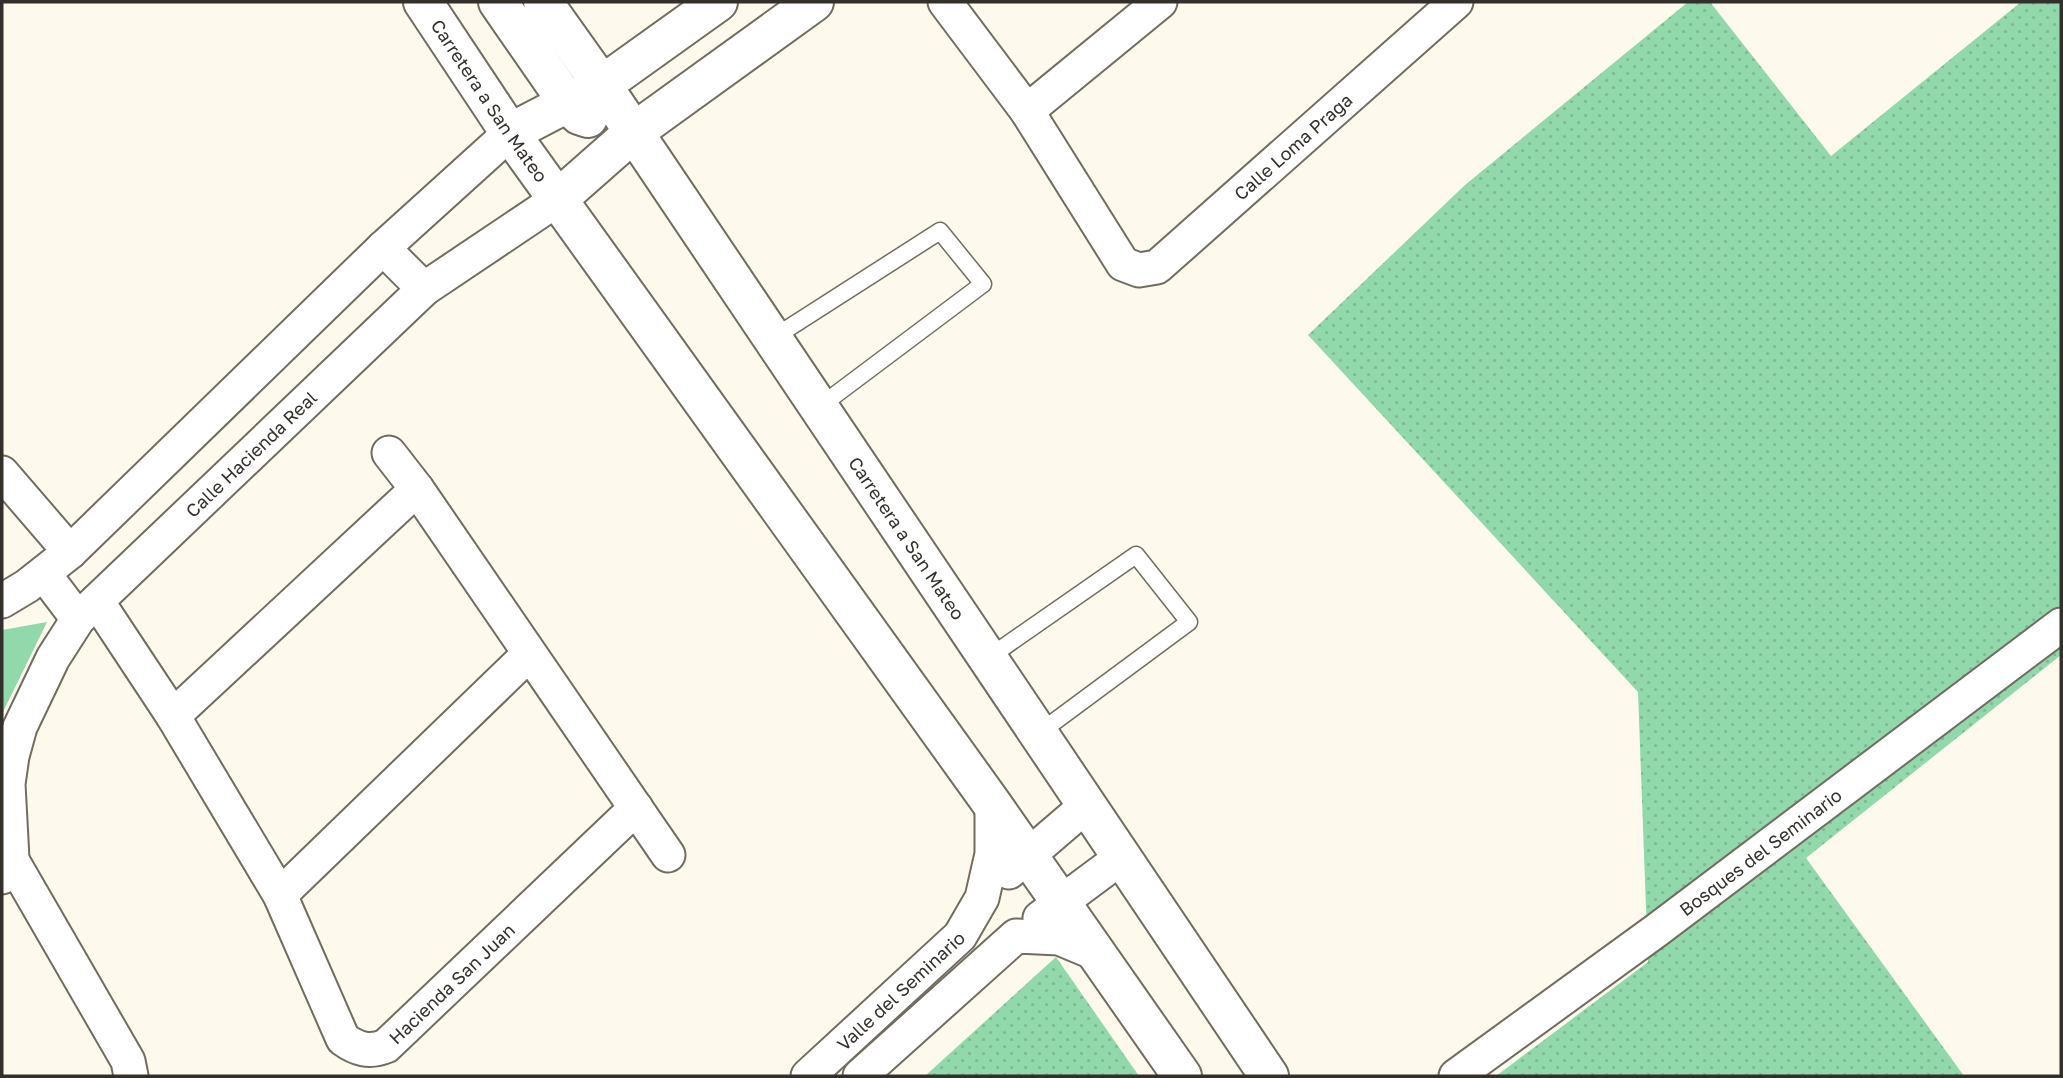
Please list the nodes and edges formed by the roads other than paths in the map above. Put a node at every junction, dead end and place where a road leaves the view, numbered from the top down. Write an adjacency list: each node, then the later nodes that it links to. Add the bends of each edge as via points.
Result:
1 (423, 2): 13 (main road, Carretera a San Mateo)
2 (498, 2): 10 (main road)
3 (543, 2): 9 (main road, Carretera a San Mateo)
4 (718, 2): 9 (main road)
5 (814, 2): 12 (main road)
6 (945, 2): 11 (street)
7 (1160, 2): 11 (street)
8 (1456, 2): 11 (street, Calle Loma Praga, via 1157,267 1139,270 1123,264)
9 (602, 85): 10 (main road); 12 (main road, Carretera a San Mateo)
10 (568, 103): 12 (main road, via 579,115); 13 (main road)
11 (1027, 111)
12 (634, 132): 14 (main road); 17 (main road, Carretera a San Mateo)
13 (510, 133): 14 (main road, Carretera a San Mateo); 15 (street)
14 (558, 199): 16 (street, Calle Hacienda Real); 31 (main road, Carretera a San Mateo)
15 (383, 248): 16 (street); 22 (street)
16 (424, 289): 25 (street, Calle Hacienda Real)
17 (772, 338): 18 (main road, Carretera a San Mateo); 18 (lane, via 940,231 984,284)
18 (819, 407): 28 (main road, Carretera a San Mateo)
19 (389, 453): 21 (street)
20 (2, 473): 22 (street)
21 (417, 489): 27 (street); 29 (street)
22 (70, 552): 23 (street)
23 (44, 573): 24 (street); 25 (street)
24 (2, 601)
25 (88, 610): 29 (street, Hacienda San Juan); 37 (street, Calle Hacienda Real, via 34,695 20,727 8,783)
26 (2061, 625): 48 (street, Bosques del Seminario)
27 (529, 654): 33 (street); 38 (street)
28 (988, 658): 30 (main road, Carretera a San Mateo); 30 (lane, via 1136,555 1189,622)
29 (173, 716): 38 (street, Hacienda San Juan)
30 (1039, 733): 32 (main road, Carretera a San Mateo)
31 (992, 804): 34 (main road, Carretera a San Mateo); 39 (street, Valle del Seminario, via 992,854)
32 (1087, 805): 34 (street, Valle del Seminario); 36 (main road, Carretera a San Mateo)
33 (636, 808): 35 (street); 38 (street, Hacienda San Juan, via 377,1050 363,1050 343,1038)
34 (1027, 854): 39 (street, Valle del Seminario); 40 (main road)
35 (668, 855)
36 (1122, 856): 40 (street, Valle del Seminario); 47 (main road, Carretera a San Mateo)
37 (5, 860): 43 (street)
38 (280, 895)
39 (982, 898): 44 (street, Valle del Seminario, via 960,936)
40 (1060, 902): 41 (street, Valle del Seminario); 42 (main road)
41 (1016, 936): 42 (street, via 1059,938); 45 (street, Valle del Seminario)
42 (1095, 953): 46 (main road)
43 (123, 1071)
44 (808, 1076)
45 (860, 1076)
46 (1182, 1076)
47 (1269, 1076)
48 (1456, 1076)

